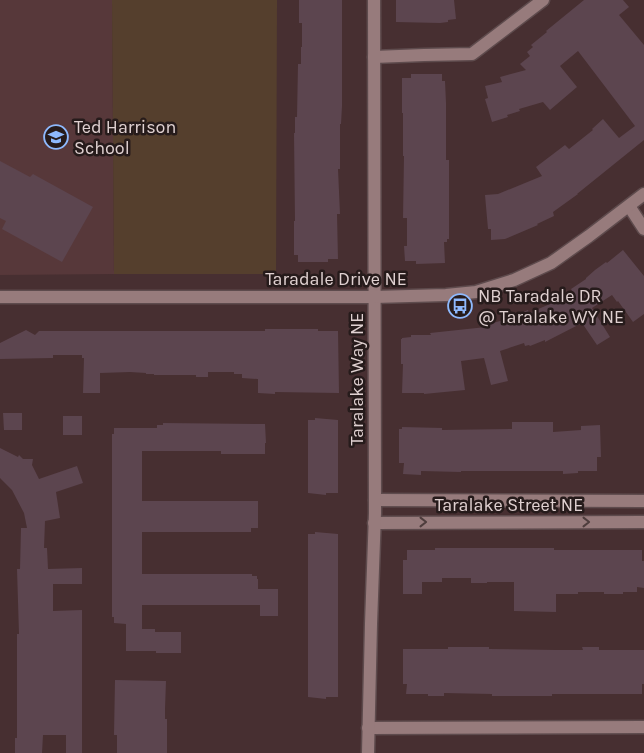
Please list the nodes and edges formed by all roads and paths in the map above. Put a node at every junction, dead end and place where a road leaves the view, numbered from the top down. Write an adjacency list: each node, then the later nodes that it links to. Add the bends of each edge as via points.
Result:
1 (374, 0): 3 (street, Taralake Way NE)
2 (544, 0): 3 (street, via 472,54)
3 (374, 57): 8 (street, Taralake Way NE)
4 (644, 194): 5 (street, Taradale Drive NE)
5 (628, 206): 6 (street); 8 (street, Taradale Drive NE, via 551,263 514,280 476,292)
6 (644, 229)
7 (0, 297): 8 (street, Taradale Drive NE)
8 (374, 297): 9 (street, Taralake Way NE)
9 (375, 500): 10 (street, Taralake Street NE); 12 (street, Taralake Way NE)
10 (644, 501)
11 (644, 522): 12 (street, Taralake Street NE, one-way to 11)
12 (374, 523): 14 (street, Taralake Way NE)
13 (644, 727): 14 (street)
14 (368, 728): 15 (street, Taralake Way NE)
15 (368, 753)

